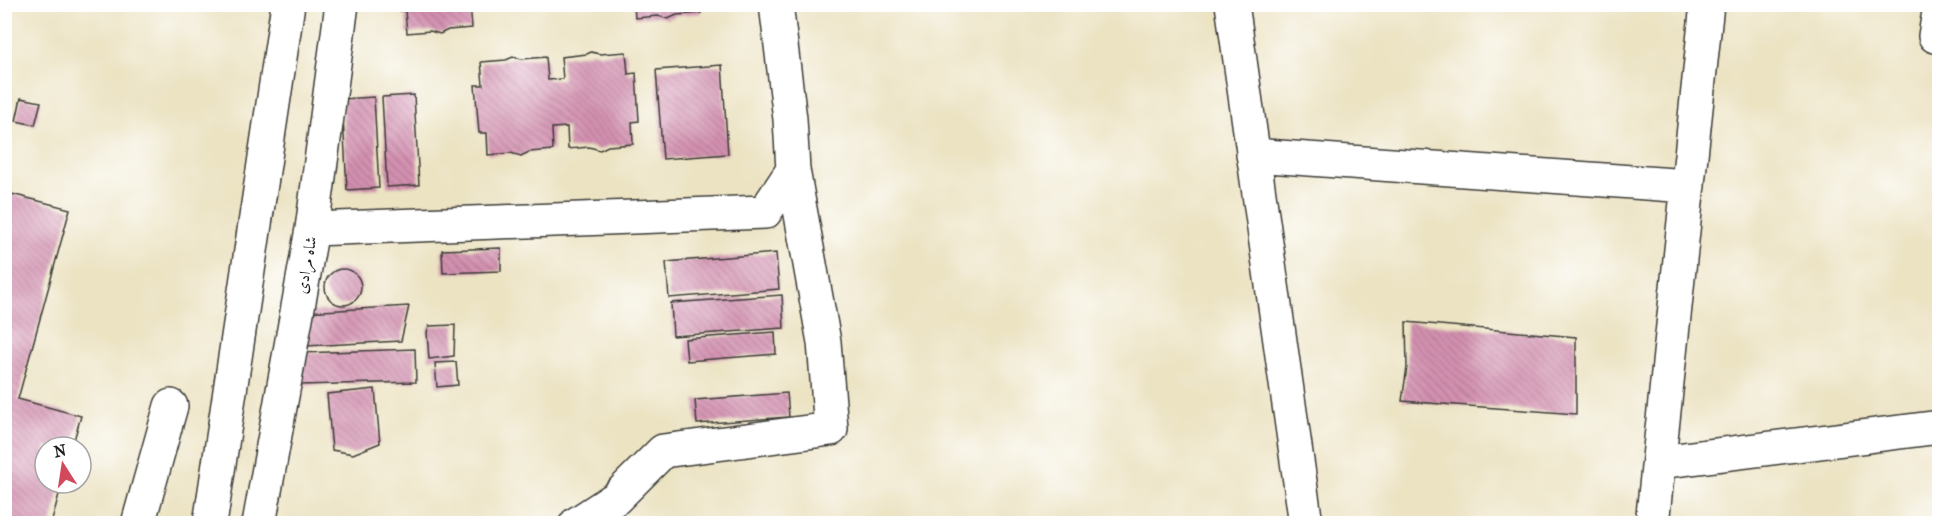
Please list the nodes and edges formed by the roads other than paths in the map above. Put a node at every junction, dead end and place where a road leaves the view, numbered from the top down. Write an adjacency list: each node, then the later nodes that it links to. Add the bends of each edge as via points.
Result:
1 (288, 4): 14 (street)
2 (342, 4): 9 (street, شاه مرادی)
3 (776, 4): 7 (street)
4 (1232, 4): 6 (street)
5 (1707, 4): 8 (street)
6 (1254, 155): 8 (street); 17 (street)
7 (793, 170): 9 (street, via 765,212); 16 (street, via 824,342 831,429 663,451 616,498)
8 (1688, 186): 12 (street)
9 (312, 229): 15 (street, شاه مرادی)
10 (171, 406): 13 (street)
11 (1940, 427): 12 (street)
12 (1659, 462): 18 (street)
13 (138, 524)
14 (210, 524)
15 (259, 524)
16 (576, 524)
17 (1306, 524)
18 (1652, 524)

